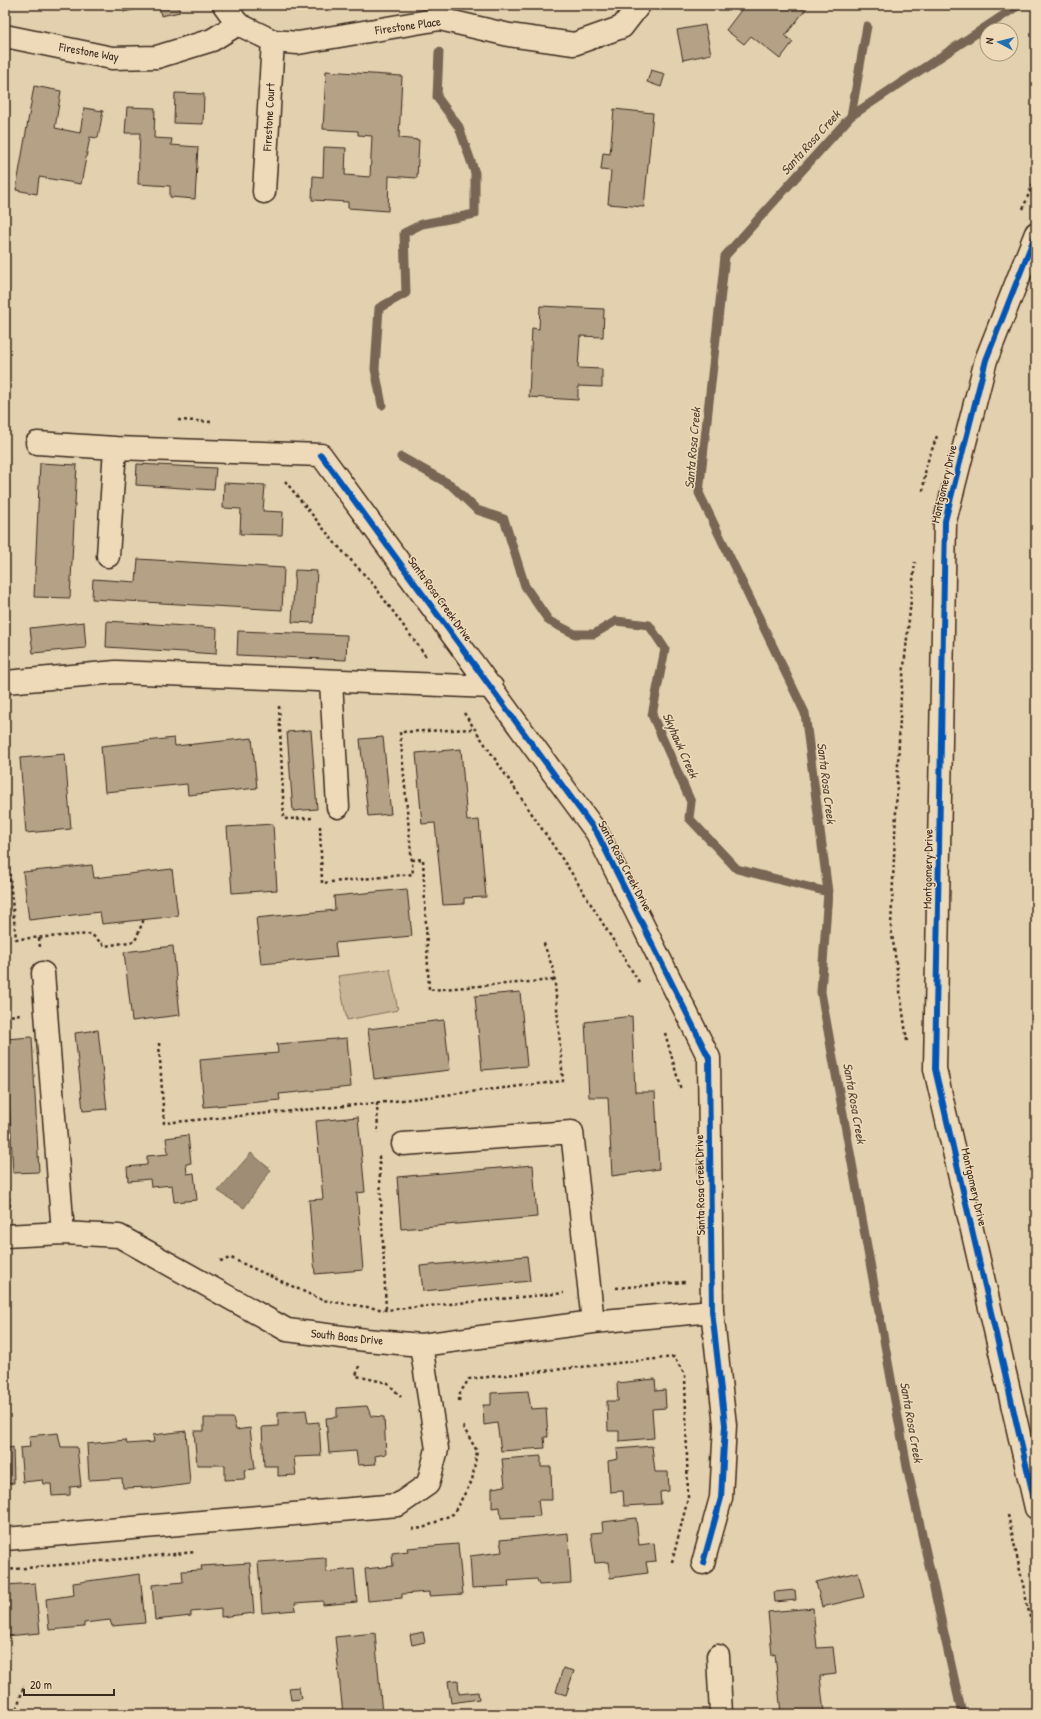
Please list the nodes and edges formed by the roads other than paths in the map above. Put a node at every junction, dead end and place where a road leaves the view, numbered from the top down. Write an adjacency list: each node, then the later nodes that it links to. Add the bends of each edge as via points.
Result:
1 (224, 5): 3 (street, Firestone Place)
2 (639, 5): 5 (street, Firestone Place, via 622,27 574,44 510,35 440,19 298,43)
3 (238, 24): 4 (street, Firestone Way, via 212,40 157,57 112,58); 5 (street, Firestone Place)
4 (5, 36)
5 (273, 41): 6 (street, Firestone Court)
6 (264, 192)
7 (1036, 233): 22 (street, Montgomery Drive, via 986,360 945,521 936,1069)
8 (37, 443): 9 (street)
9 (115, 448): 10 (street); 13 (street, Santa Rosa Creek Drive, via 321,455)
10 (108, 556)
11 (330, 681): 12 (street, via 116,672); 13 (street); 14 (street)
12 (6, 682)
13 (492, 687): 19 (street, Santa Rosa Creek Drive, via 597,833 709,1058)
14 (338, 808)
15 (43, 973): 17 (street)
16 (403, 1144): 20 (street, via 572,1132)
17 (63, 1233): 18 (street, South Boas Drive); 21 (street, South Boas Drive, via 119,1236 287,1330)
18 (5, 1236)
19 (712, 1311): 20 (street, South Boas Drive); 24 (street, Santa Rosa Creek Drive, via 725,1425 721,1498)
20 (593, 1322): 21 (street, South Boas Drive)
21 (421, 1345): 23 (street, via 438,1449 428,1484 398,1505)
22 (1036, 1508)
23 (5, 1539)
24 (703, 1563)
25 (718, 1656): 26 (street)
26 (721, 1714)

